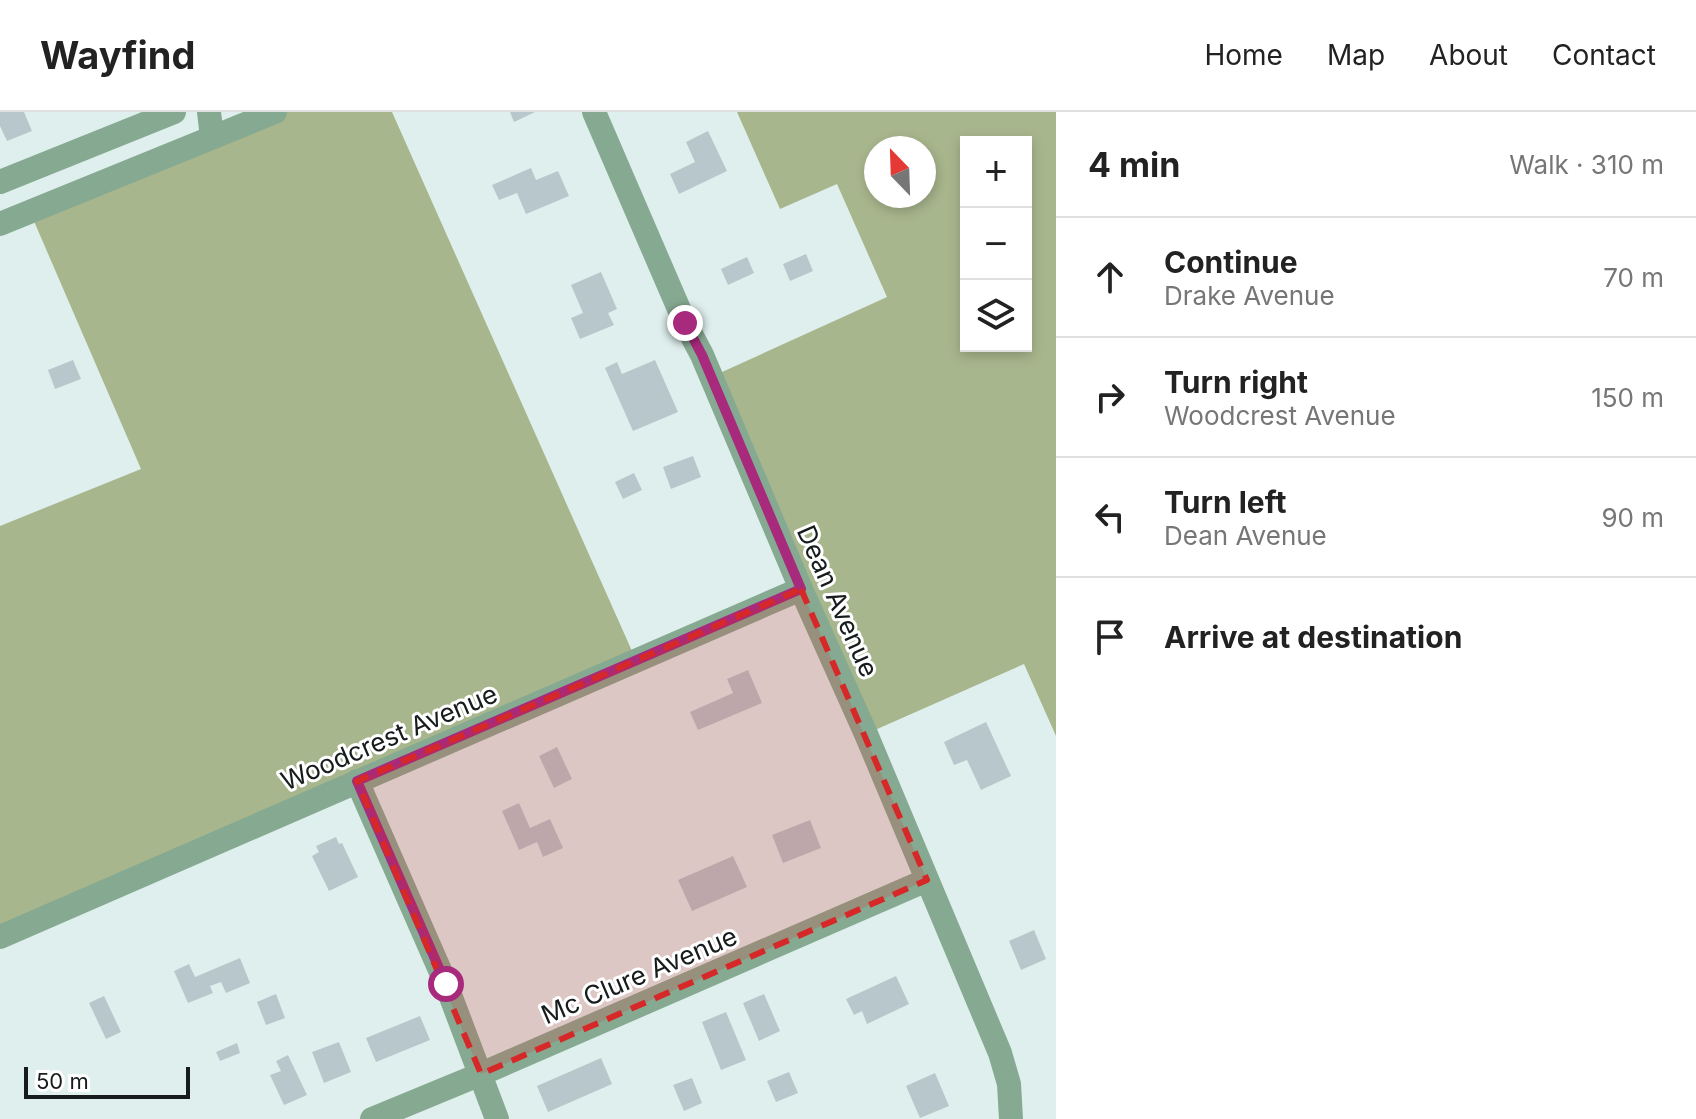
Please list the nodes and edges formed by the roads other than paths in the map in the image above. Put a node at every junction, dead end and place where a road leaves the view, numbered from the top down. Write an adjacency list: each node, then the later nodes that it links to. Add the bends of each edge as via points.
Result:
1 (174, 112): 6 (street)
2 (209, 112): 5 (street)
3 (275, 112): 5 (street)
4 (594, 112): 8 (street, Dean Avenue)
5 (212, 137): 7 (street)
6 (0, 182)
7 (0, 224)
8 (801, 589): 9 (street, Woodcrest Avenue); 10 (street, Dean Avenue)
9 (357, 781): 11 (street, Woodcrest Avenue); 12 (street)
10 (927, 880): 12 (street, Mc Clure Avenue); 15 (street, Dean Avenue, via 1000,1053)
11 (0, 937)
12 (481, 1074): 13 (street, Mc Clure Avenue); 14 (street)
13 (372, 1119)
14 (497, 1119)
15 (1011, 1119)

